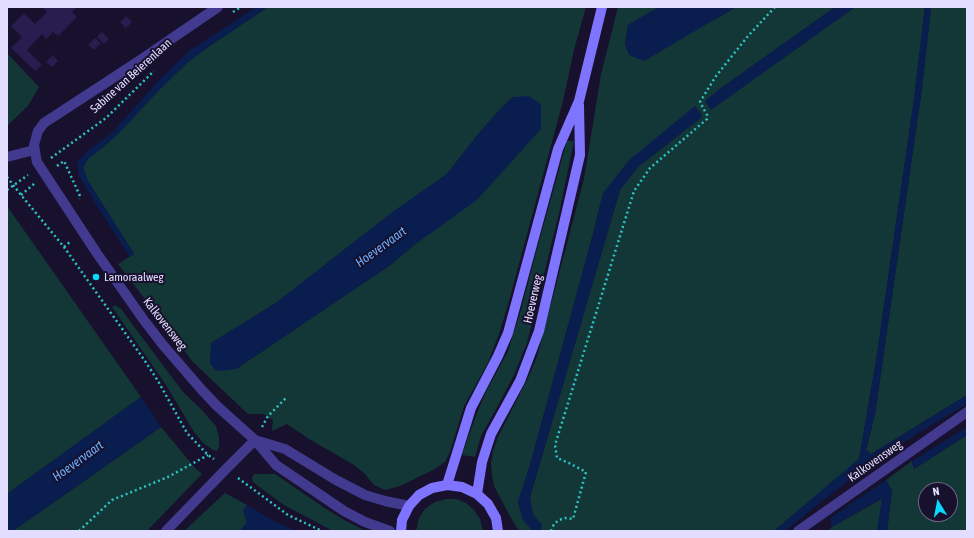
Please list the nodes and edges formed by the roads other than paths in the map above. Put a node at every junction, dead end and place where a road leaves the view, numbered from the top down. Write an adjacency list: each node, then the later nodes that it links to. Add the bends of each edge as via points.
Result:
1 (218, 7): 4 (street, Sabine van Beierenlaan, via 44,123 38,131)
2 (602, 7): 3 (main road, Hoeverweg)
3 (579, 101): 8 (main road, Hoeverweg, via 558,148 508,333 472,408); 9 (main road, Hoeverweg, via 580,155 539,331 520,381 491,434 482,462)
4 (34, 150): 5 (street); 7 (street, Kalkovensweg, via 37,162 143,319 201,389)
5 (7, 157)
6 (967, 412): 15 (street, Kalkovensweg)
7 (255, 440): 10 (street, Kalkovensweg, via 285,449 336,480 365,494); 11 (street); 12 (street, Kalkovensweg, via 276,465 344,511)
8 (447, 485): 9 (main road, via 462,487); 10 (main road, via 432,488 419,495)
9 (477, 494): 14 (main road, via 488,504 496,518)
10 (409, 506): 13 (main road, via 402,520)
11 (166, 531)
12 (390, 531)
13 (401, 531)
14 (498, 531)
15 (798, 531)

